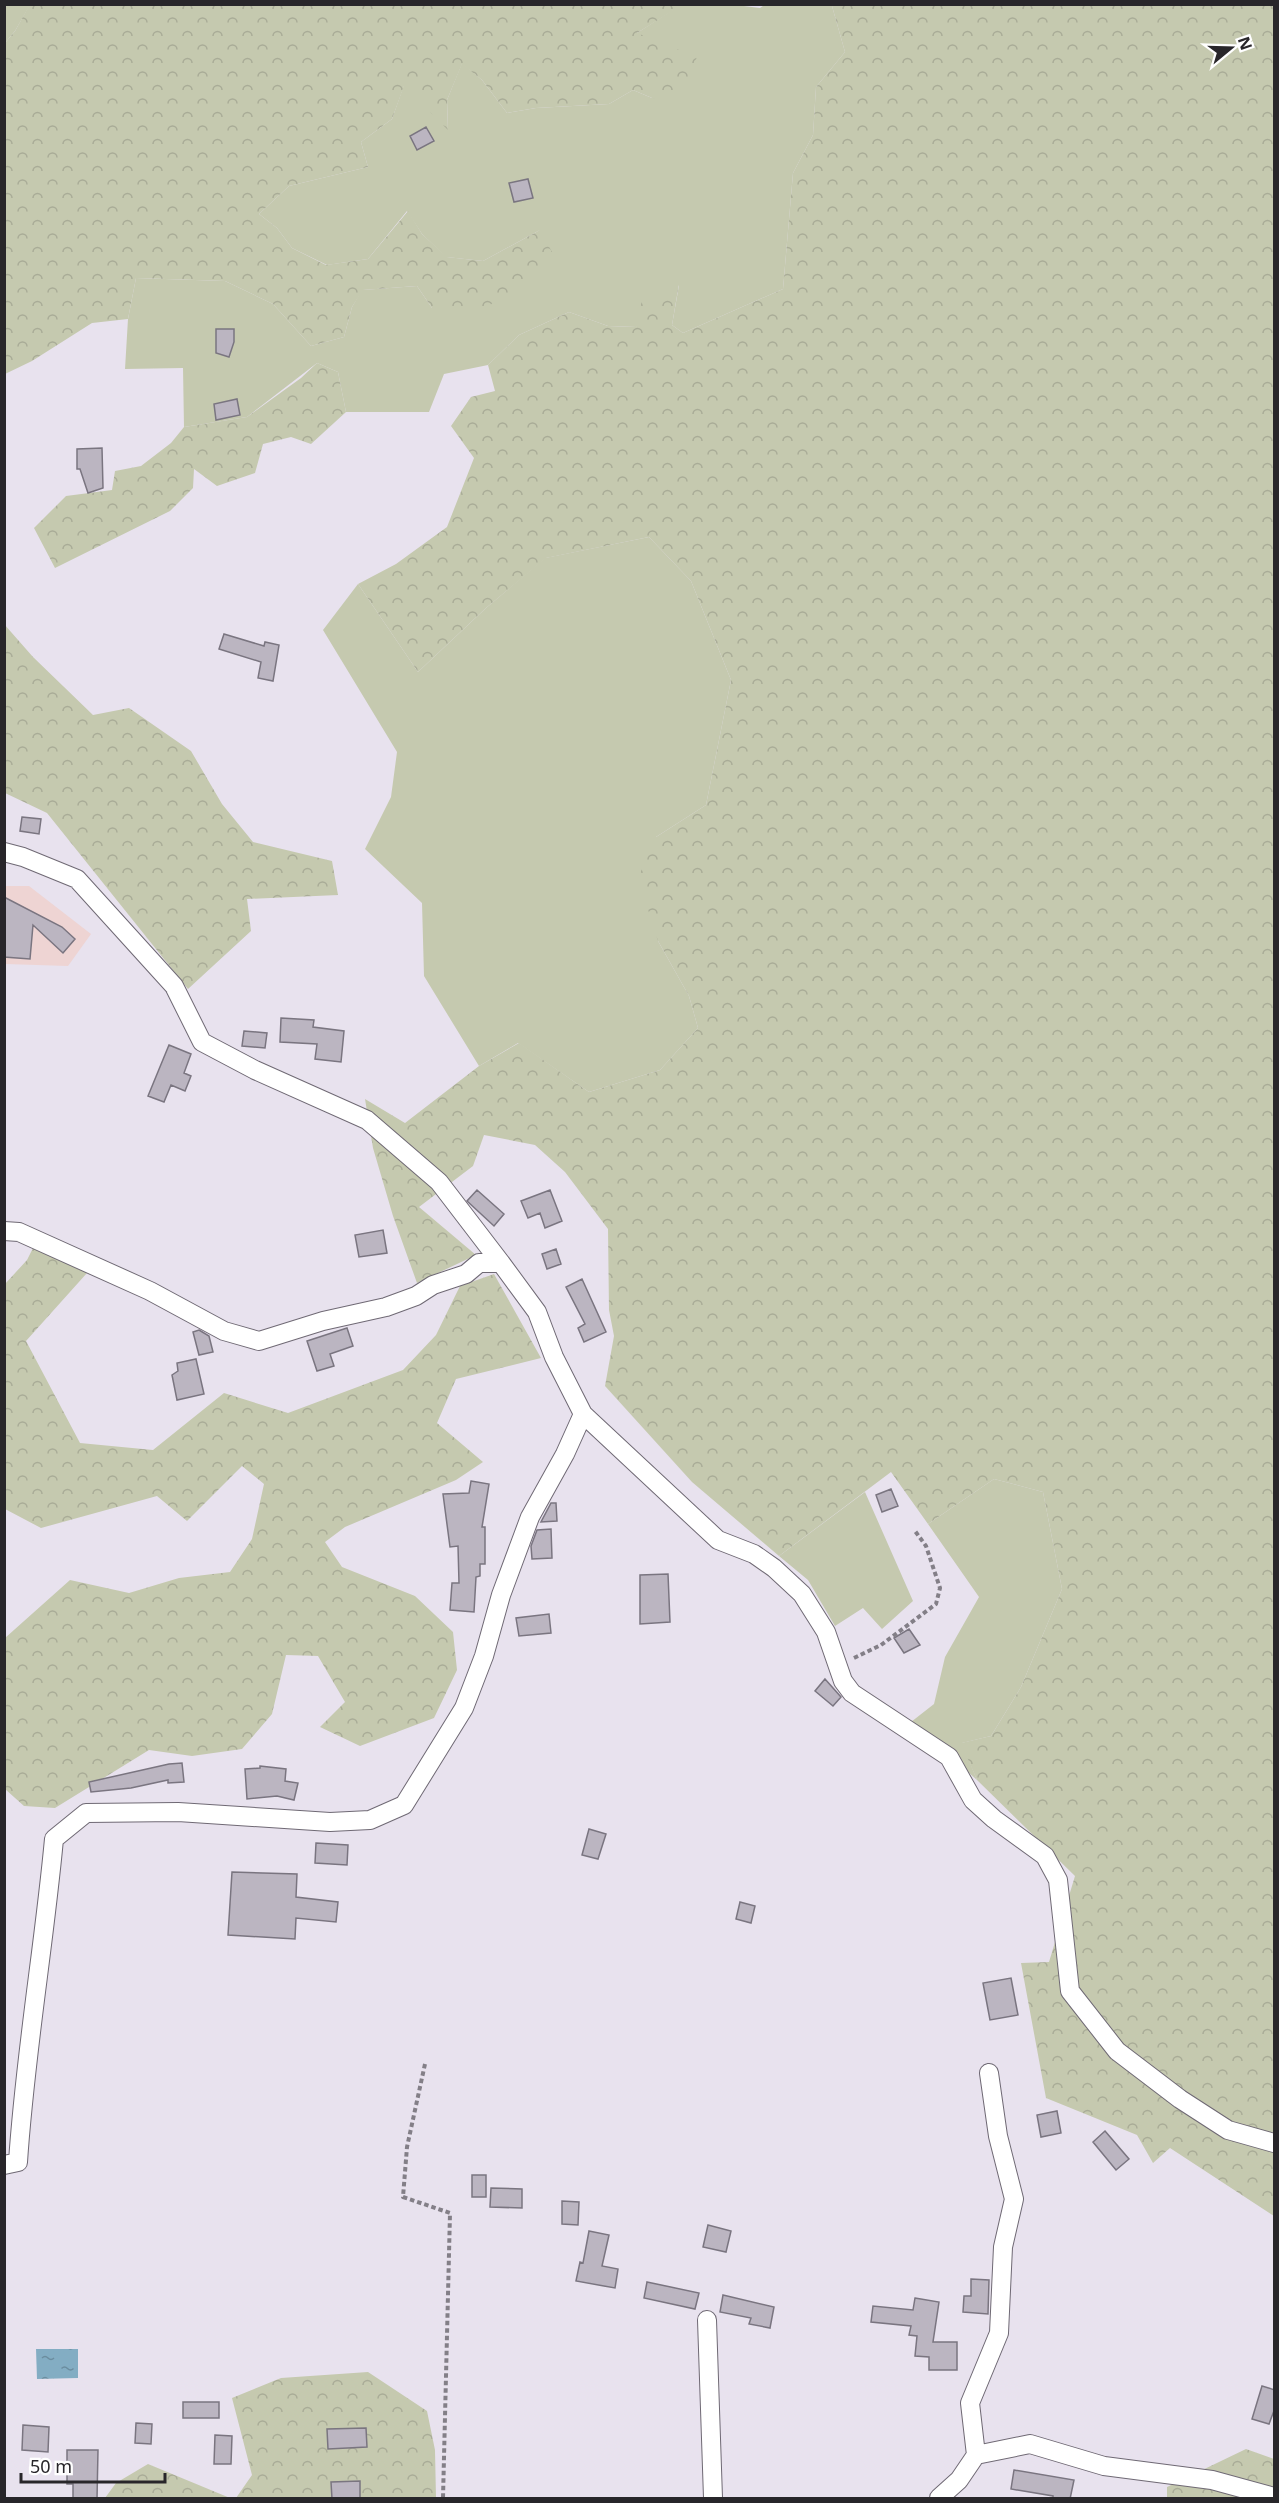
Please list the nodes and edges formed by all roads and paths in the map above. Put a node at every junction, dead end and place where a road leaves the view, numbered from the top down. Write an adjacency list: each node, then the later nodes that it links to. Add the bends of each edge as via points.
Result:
1 (4, 852): 3 (street, via 77,879 174,986 202,1042 368,1120 440,1182)
2 (4, 1231): 3 (street, via 19,1232 150,1291 224,1331 259,1341 386,1307 466,1274 478,1263)
3 (501, 1263): 4 (street, via 537,1312 554,1357)
4 (583, 1414): 6 (street, via 718,1540 754,1554 802,1594 826,1632); 10 (street, via 530,1517 464,1708 405,1805 370,1820 330,1822 178,1812 86,1813 54,1839 18,2162)
5 (915, 1531): 6 (path, via 926,1545 940,1588 936,1604 881,1644)
6 (838, 1667): 9 (street, via 852,1693 948,1756 973,1800 1045,1856 1058,1880 1070,1991 1117,2051 1228,2130)
7 (425, 2064): 14 (path, via 407,2147 403,2196 450,2213)
8 (989, 2073): 12 (street, via 998,2136 1014,2199 1003,2247 999,2333 970,2403)
9 (1275, 2143)
10 (4, 2165)
11 (707, 2320): 15 (street)
12 (976, 2455): 13 (street, via 1030,2444 1104,2466 1212,2480); 16 (street, via 959,2480)
13 (1275, 2497)
14 (443, 2499)
15 (713, 2499)
16 (939, 2499)

